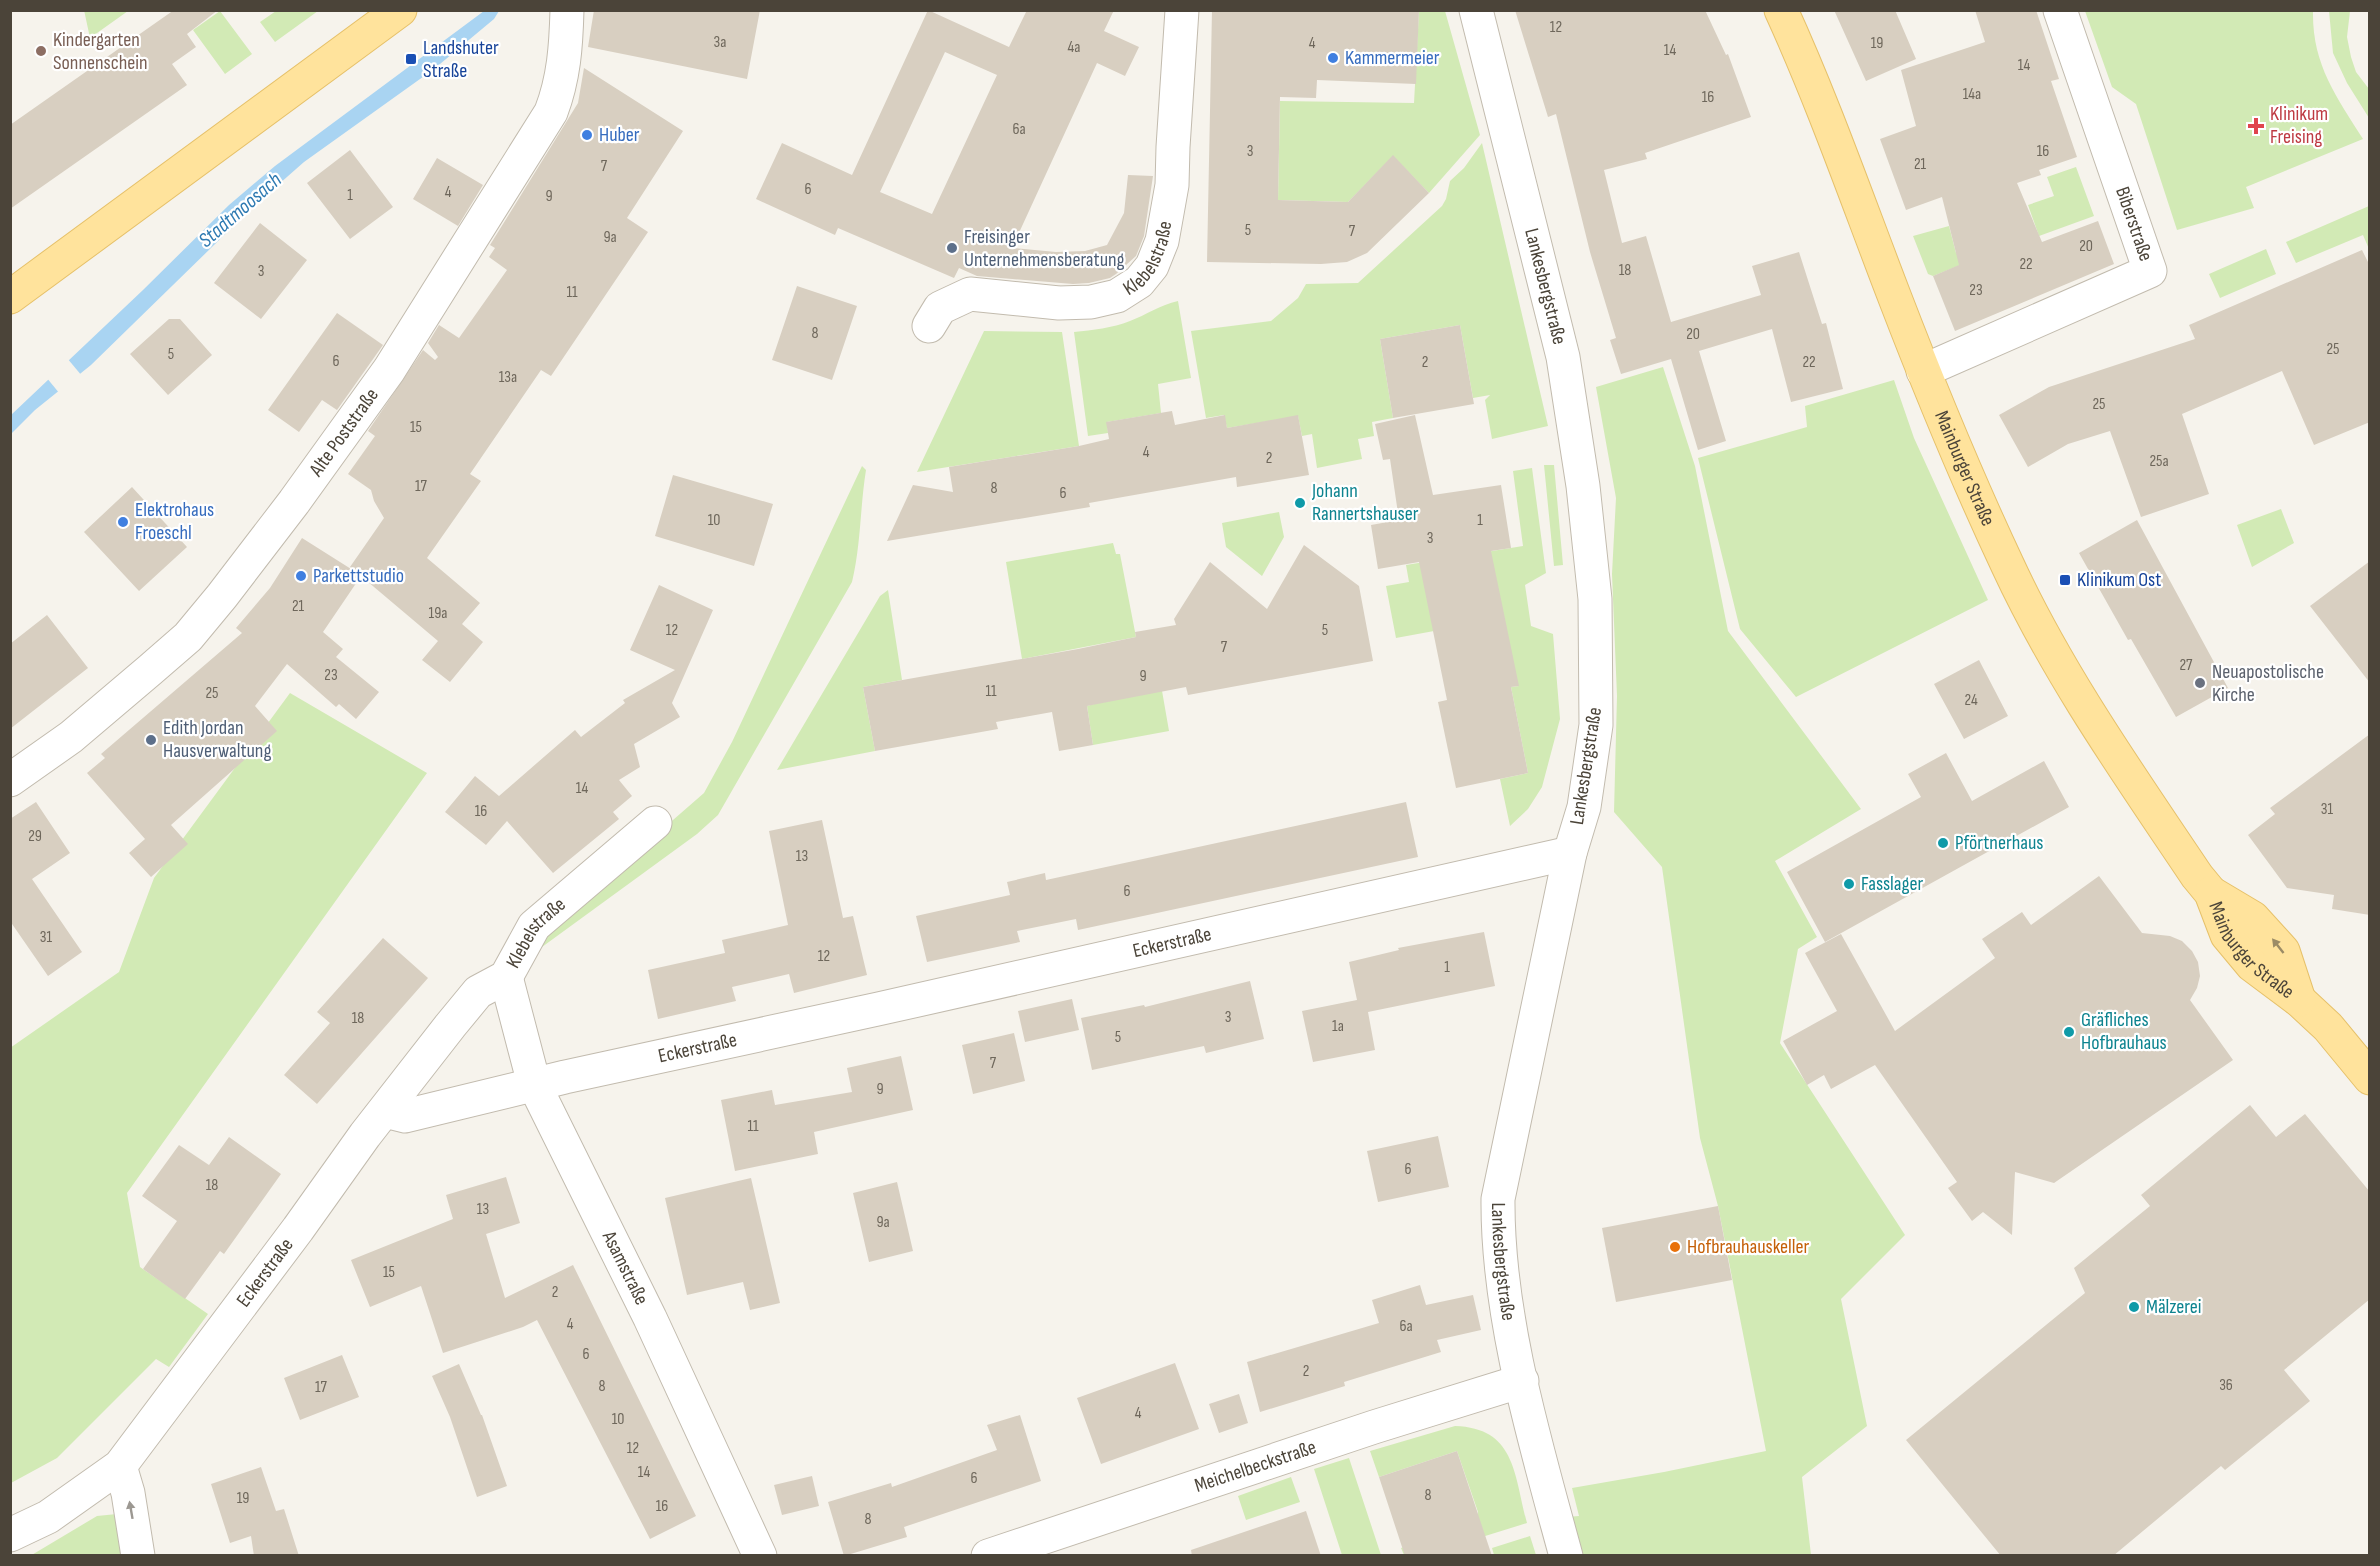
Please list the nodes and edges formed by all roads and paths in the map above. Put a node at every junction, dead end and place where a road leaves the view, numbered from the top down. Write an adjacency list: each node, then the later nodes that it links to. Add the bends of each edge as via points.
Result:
1 (400, 10): 7 (main road)
2 (567, 10): 10 (street, Alte Poststraße, via 564,66 551,112 389,370 314,474 188,637 71,737)
3 (1182, 10): 8 (street, Klebelstraße, via 1172,185 1162,241 1152,266 1139,282 1117,296 1091,302 1059,303 970,294 940,308)
4 (1476, 10): 12 (street, Lankesbergstraße, via 1563,357 1594,588 1596,726 1584,807)
5 (1780, 10): 9 (main road, Mainburger Straße, via 1825,114)
6 (2060, 10): 9 (street, Biberstraße, via 2150,271)
7 (10, 297)
8 (929, 326)
9 (1923, 370): 14 (main road, Mainburger Straße, via 2008,566 2078,697 2197,876 2211,893 2253,918 2283,951 2299,1000)
10 (10, 780)
11 (655, 823): 13 (street, Klebelstraße, via 534,926)
12 (1569, 853): 17 (street, Eckerstraße); 19 (street, Lankesbergstraße, via 1498,1198 1507,1306)
13 (506, 977): 17 (street, Asamstraße); 18 (street, Klebelstraße, via 478,992)
14 (2328, 1027): 15 (street); 16 (main road, Mainburger Straße)
15 (2370, 1050)
16 (2370, 1078)
17 (534, 1084): 18 (street, Eckerstraße, via 405,1116); 23 (street, Asamstraße, via 650,1318)
18 (385, 1111): 20 (street, Eckerstraße)
19 (1522, 1381): 24 (street, Meichelbeckstraße); 25 (street, Lankesbergstraße)
20 (120, 1466): 21 (street, Eckerstraße, via 48,1517); 22 (street, one-way to 20)
21 (10, 1534)
22 (138, 1556)
23 (760, 1556)
24 (988, 1556)
25 (1566, 1556)

